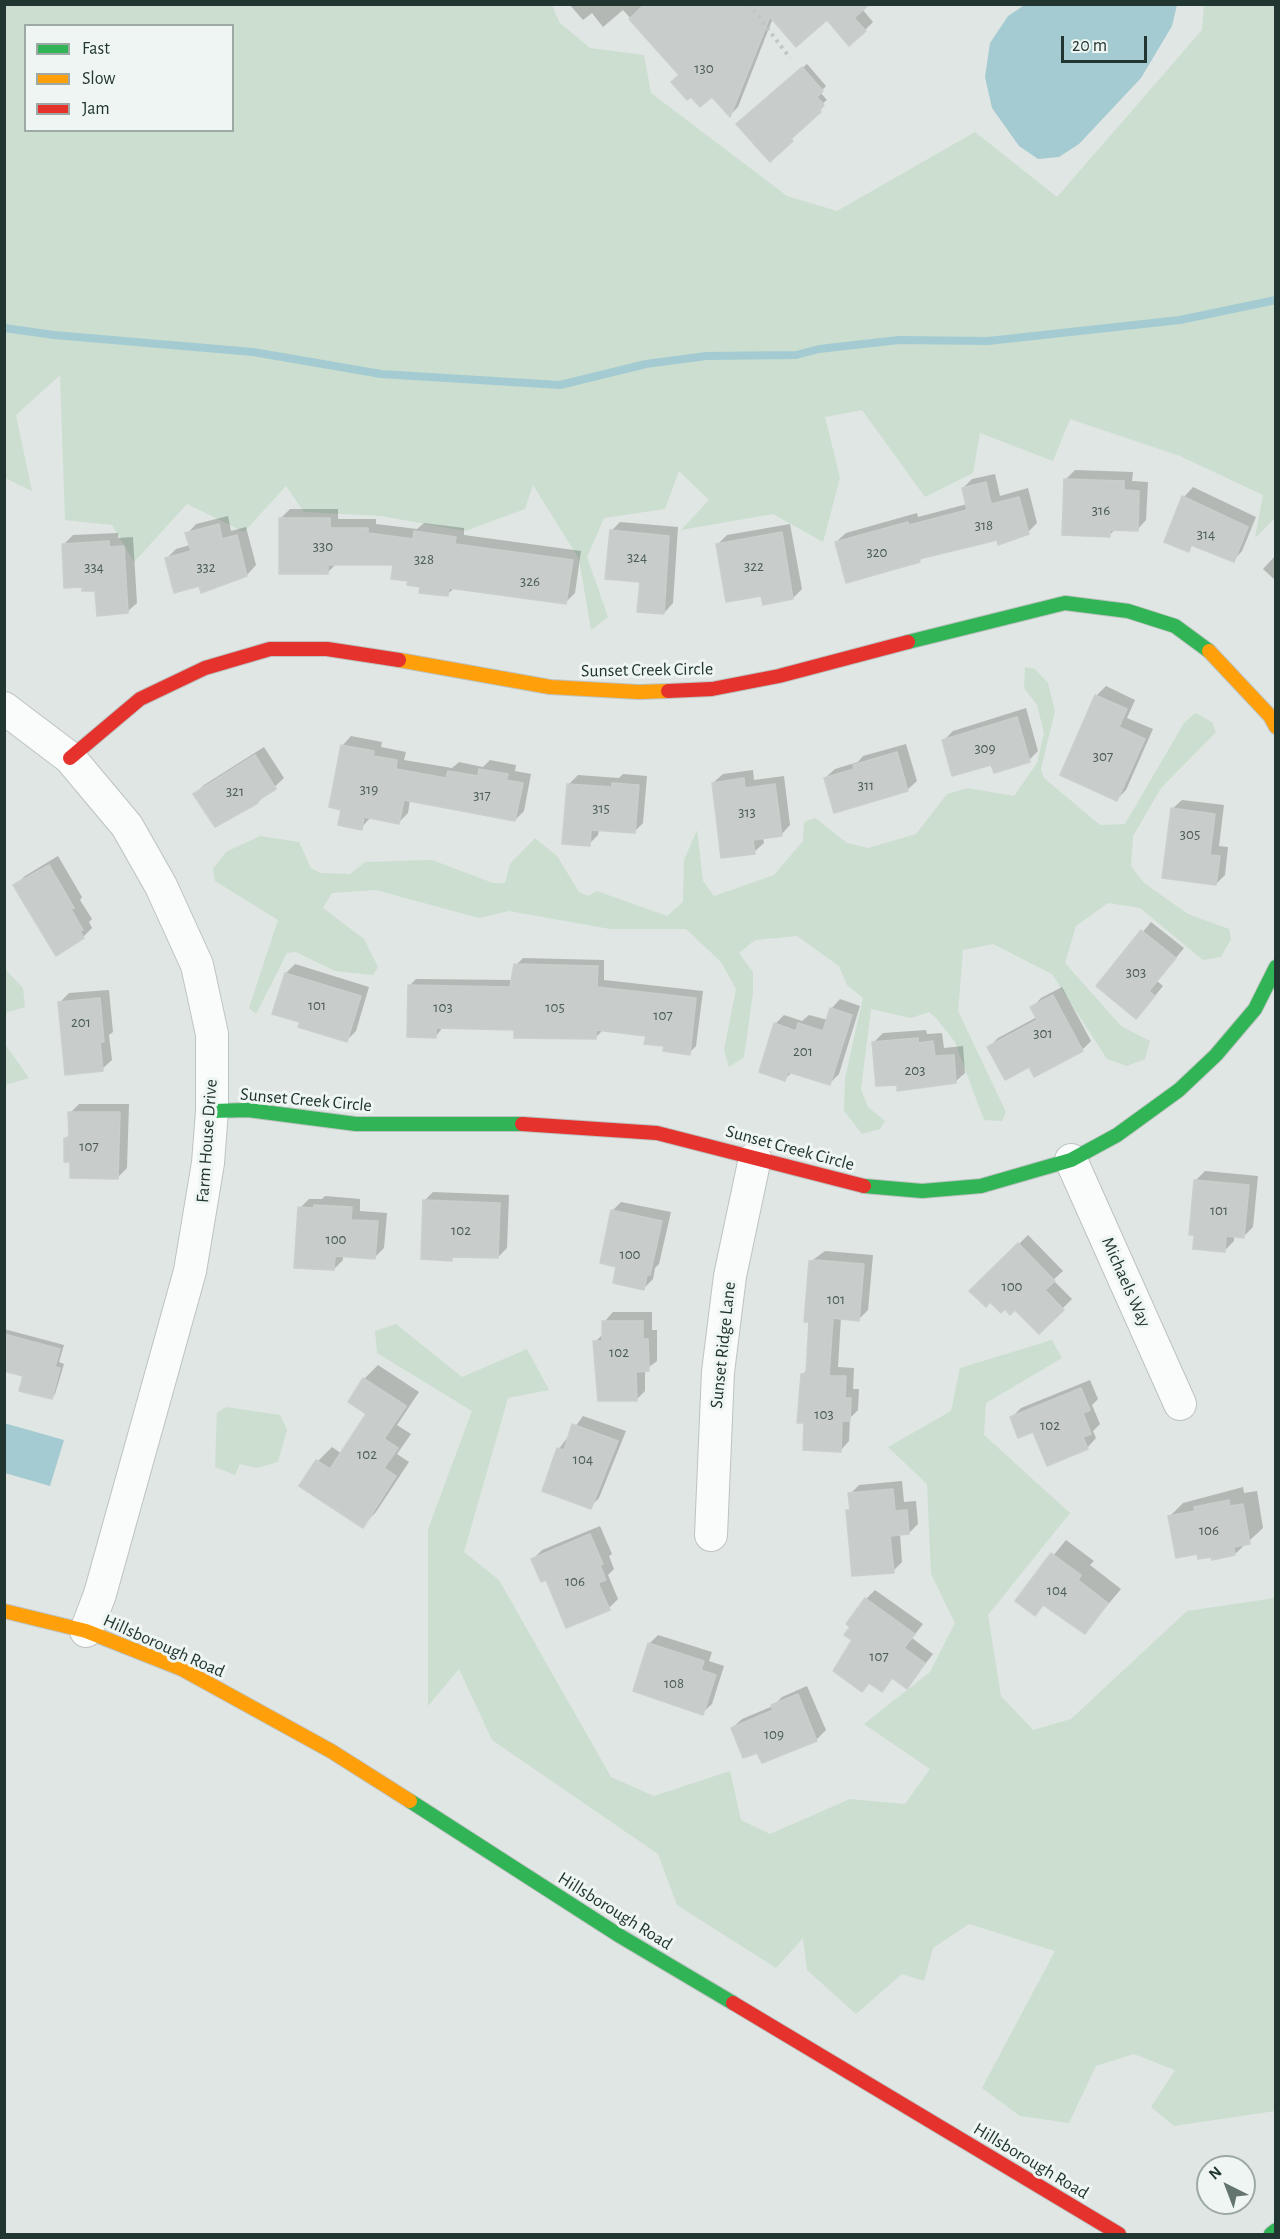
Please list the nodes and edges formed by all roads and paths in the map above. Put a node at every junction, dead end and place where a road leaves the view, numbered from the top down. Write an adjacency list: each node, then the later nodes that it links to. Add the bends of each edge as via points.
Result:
1 (749, 4): 2 (path)
2 (790, 58)
3 (4, 708): 5 (street, Farm House Drive)
4 (1275, 727): 5 (street, Sunset Creek Circle, via 1270,716 1216,657 1175,626 1128,611 1065,603 779,676 712,689 639,692 550,687 350,652 270,648 205,668 140,699)
5 (70, 758): 7 (street, Farm House Drive, via 127,826 161,886 197,965 212,1034)
6 (1275, 968): 9 (street, Sunset Creek Circle, via 1256,1009 1216,1055 1117,1135)
7 (212, 1111): 8 (street, Sunset Creek Circle, via 248,1110 356,1124 526,1124 657,1133); 13 (street, Farm House Drive, via 204,1201 190,1271 100,1594)
8 (755, 1158): 9 (street, Sunset Creek Circle, via 867,1186 922,1191 981,1186); 11 (street, Sunset Ridge Lane, via 730,1276 718,1372)
9 (1071, 1160): 10 (street, Michaels Way)
10 (1180, 1404)
11 (711, 1535)
12 (4, 1611): 13 (street, Hillsborough Road)
13 (86, 1630): 15 (street, Hillsborough Road, via 182,1669 331,1751 620,1936)
14 (1275, 2230): 16 (street)
15 (1119, 2235)
16 (1271, 2235)

